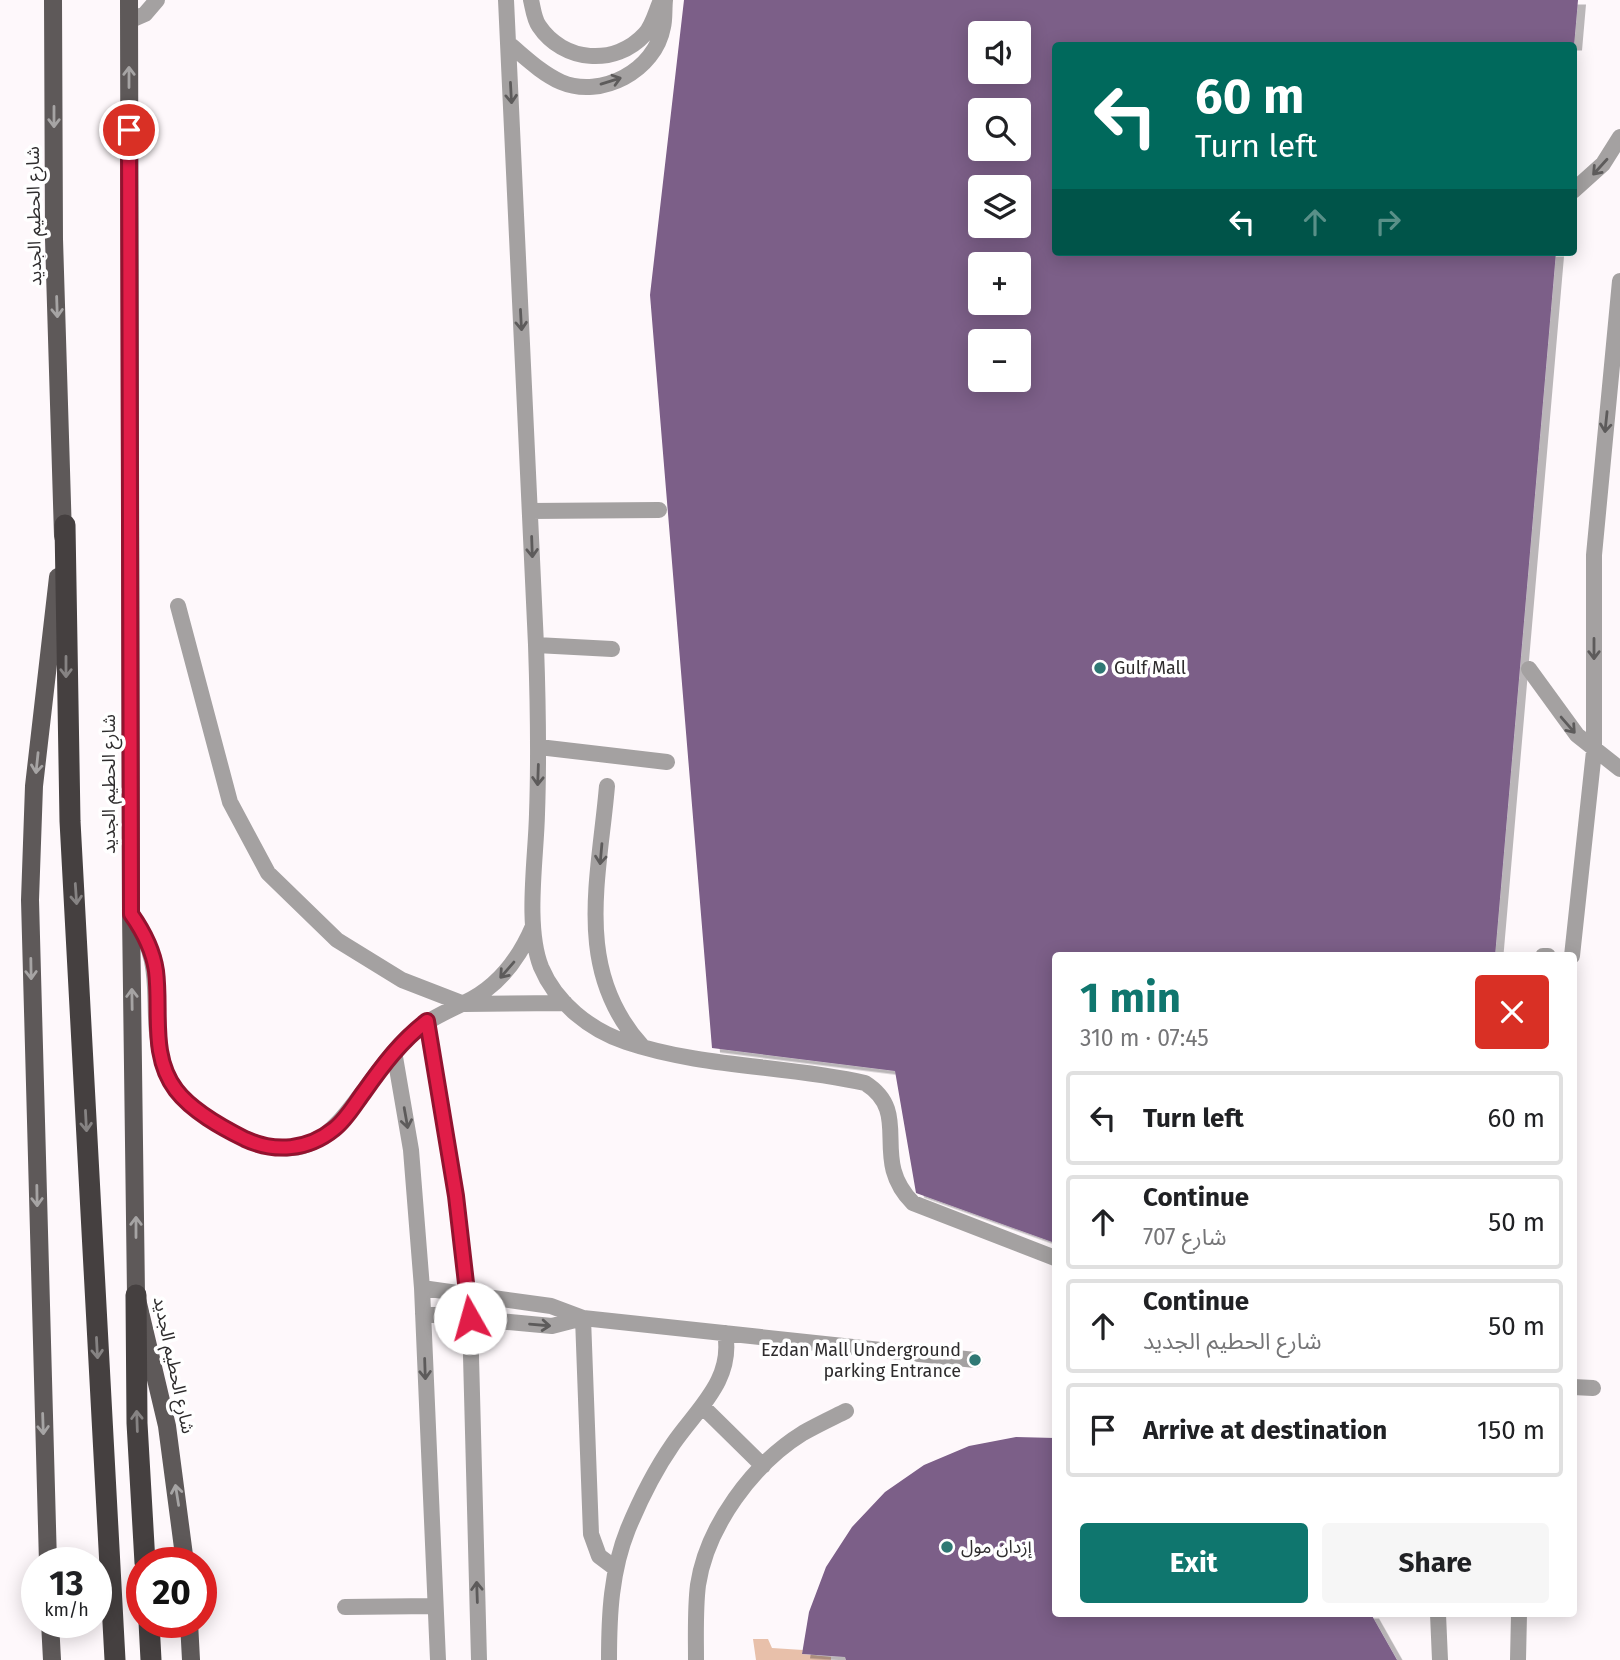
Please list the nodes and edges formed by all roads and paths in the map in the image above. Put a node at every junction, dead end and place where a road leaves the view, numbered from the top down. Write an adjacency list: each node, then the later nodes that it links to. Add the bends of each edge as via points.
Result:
1 (53, 0): 14 (main road, شارع الحطيم الجديد, one-way to 14, via 54,239)
2 (129, 0): 7 (main road, شارع الحطيم الجديد)
3 (157, 0): 7 (lane, via 145,14)
4 (506, 0): 8 (lane)
5 (531, 0): 6 (lane, via 537,23 550,40 569,52 590,57 632,47 647,32)
6 (663, 0): 8 (lane, one-way to 6, via 562,83 587,87 612,83 635,71 653,52 663,29)
7 (129, 21): 24 (main road, شارع الحطيم الجديد, one-way to 7)
8 (508, 43): 12 (lane, one-way to 12)
9 (1620, 137): 10 (lane, one-way to 10, via 1603,164)
10 (1577, 187)
11 (1620, 281): 20 (lane, one-way to 20, via 1594,555)
12 (530, 510): 13 (lane); 16 (lane, one-way to 16)
13 (659, 510)
14 (65, 525): 46 (main road, شارع الحطيم الجديد, one-way to 46, via 34,786 30,889); 58 (highway, one-way to 58, via 70,821)
15 (178, 606): 28 (lane, via 230,802 268,873 337,940 402,980)
16 (536, 645): 17 (lane); 19 (lane)
17 (612, 649)
18 (1529, 669): 20 (lane, one-way to 20, via 1561,716)
19 (539, 747): 21 (lane); 25 (lane, one-way to 25)
20 (1594, 751): 22 (lane); 26 (lane)
21 (667, 762)
22 (1620, 769)
23 (607, 786): 30 (lane, one-way to 30, via 596,918 598,964 614,1008)
24 (131, 914): 31 (lane, via 151,949 158,1041 174,1089 219,1124 260,1146 287,1149 313,1142 336,1128); 35 (main road, شارع الحطيم الجديد, one-way to 24)
25 (534, 924): 27 (lane, via 541,967); 28 (lane, one-way to 28, via 526,944 500,979)
26 (1572, 952)
27 (565, 1003): 28 (lane); 30 (lane, via 592,1027)
28 (464, 1004): 29 (lane)
29 (427, 1021): 31 (lane); 34 (lane)
30 (642, 1046): 32 (lane, via 866,1083 886,1101 891,1169 914,1203)
31 (394, 1051): 33 (lane, one-way to 33, via 411,1150)
32 (1052, 1257)
33 (422, 1288): 34 (lane); 36 (lane)
34 (467, 1293): 37 (lane); 38 (lane, via 551,1307)
35 (136, 1295): 47 (highway, one-way to 35); 48 (main road, شارع الحطيم الجديد, one-way to 35, via 167,1426)
36 (423, 1314): 37 (lane); 50 (lane, one-way to 50)
37 (470, 1318): 38 (lane, one-way to 38, via 552,1326); 62 (lane, one-way to 37)
38 (583, 1318): 39 (lane); 49 (lane, via 591,1534 599,1556)
39 (725, 1333): 40 (lane); 43 (lane, via 726,1367)
40 (975, 1360)
41 (1577, 1387): 42 (lane)
42 (1592, 1388)
43 (702, 1406): 45 (lane); 49 (lane, via 648,1486)
44 (846, 1411): 45 (lane, via 802,1434)
45 (763, 1466): 64 (lane, via 734,1500 698,1583)
46 (48, 1547)
47 (144, 1547)
48 (183, 1547)
49 (615, 1568): 63 (lane)
50 (434, 1606): 51 (lane); 61 (lane)
51 (345, 1607)
52 (1438, 1617): 65 (lane)
53 (1519, 1617): 66 (lane)
54 (51, 1638): 57 (main road)
55 (150, 1638): 59 (highway)
56 (190, 1638): 60 (main road)
57 (52, 1660)
58 (115, 1660)
59 (151, 1660)
60 (191, 1660)
61 (438, 1660)
62 (479, 1660)
63 (608, 1660)
64 (696, 1660)
65 (1440, 1660)
66 (1518, 1660)

